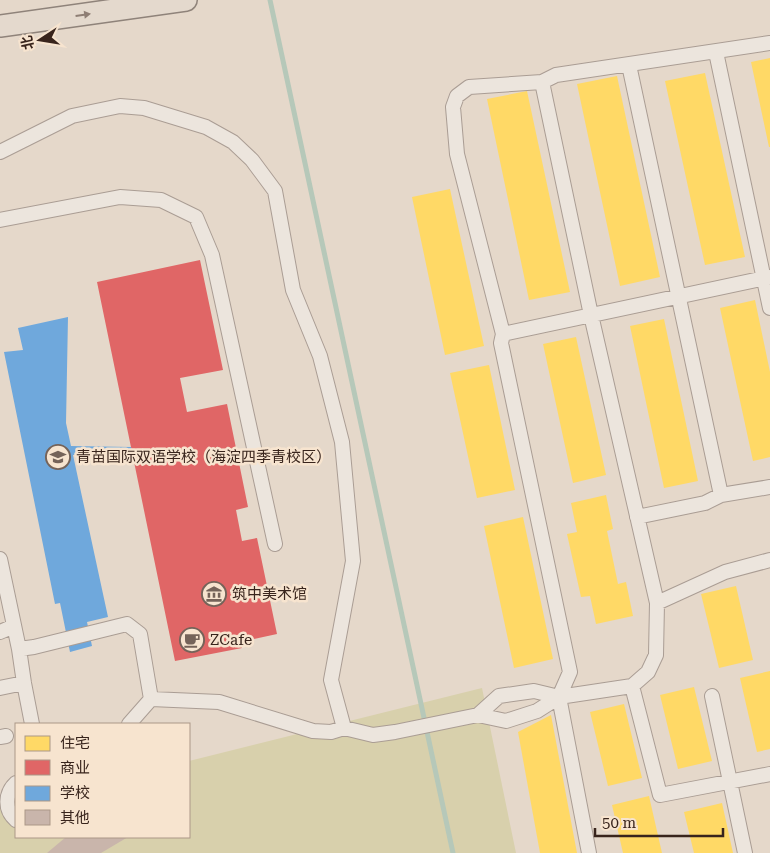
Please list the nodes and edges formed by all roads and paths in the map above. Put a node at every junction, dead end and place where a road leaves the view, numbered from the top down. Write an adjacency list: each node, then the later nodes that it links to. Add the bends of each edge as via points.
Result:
1 (186, 0): 2 (main road, one-way to 1)
2 (0, 26)
3 (770, 43): 4 (street)
4 (716, 52): 5 (street); 9 (street)
5 (629, 65): 6 (street, via 556,75); 10 (street)
6 (542, 82): 12 (street); 13 (street, via 469,87 457,96 453,107 457,154)
7 (0, 152): 33 (street, via 72,116 120,106 144,108 206,127 233,142 252,160 275,191 293,290 320,356 342,442 352,561 331,680)
8 (0, 220): 17 (street, via 120,197 161,200 196,217 212,254)
9 (767, 277): 10 (street); 11 (street)
10 (679, 297): 12 (street); 15 (street)
11 (770, 308)
12 (591, 314): 13 (street); 16 (street)
13 (503, 334): 28 (street, via 501,343 570,672)
14 (770, 487): 15 (street)
15 (721, 495): 16 (street, via 705,503)
16 (637, 517): 20 (street)
17 (275, 544)
18 (0, 559): 21 (street)
19 (770, 560): 20 (street, via 725,572)
20 (657, 603): 25 (street, via 656,654 648,672)
21 (14, 626): 22 (street); 23 (street)
22 (0, 632)
23 (19, 649): 24 (street); 29 (street, via 127,624 140,634)
24 (24, 683): 26 (street); 31 (street)
25 (632, 686): 28 (street); 36 (street, via 660,796)
26 (0, 688)
27 (712, 696): 36 (street)
28 (559, 697): 30 (street, via 537,711 506,721); 30 (street, via 534,691 499,696); 38 (street)
29 (151, 699): 32 (street); 33 (street, via 220,702 313,731 331,732)
30 (478, 716): 33 (street, via 373,735)
31 (32, 723)
32 (130, 723)
33 (344, 728)
34 (770, 774): 36 (street)
35 (10, 783): 37 (street, via 7,797)
36 (731, 783): 39 (street)
37 (9, 819)
38 (589, 853)
39 (745, 853)

